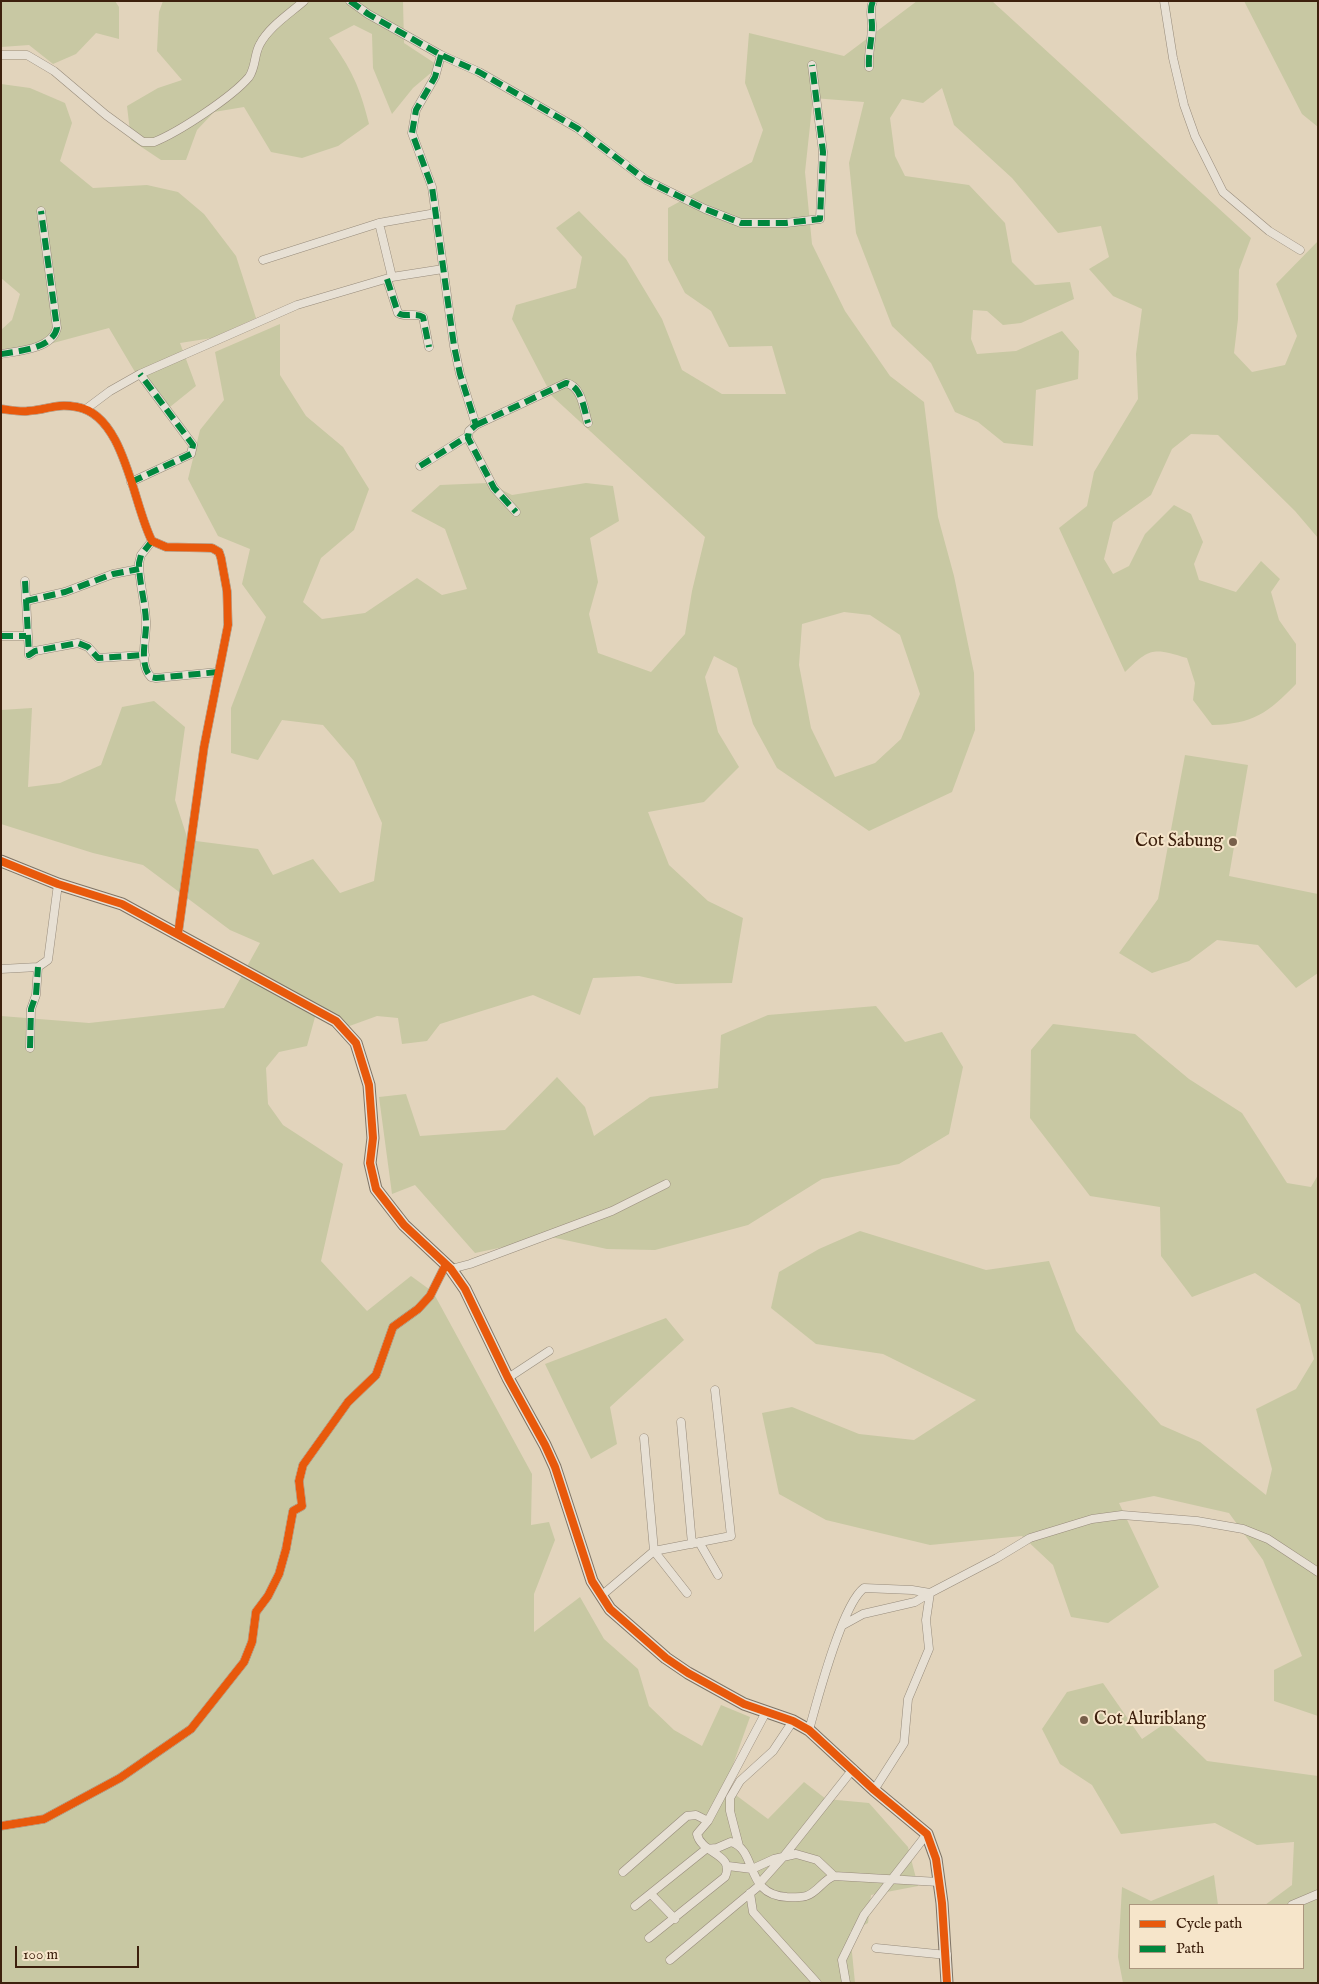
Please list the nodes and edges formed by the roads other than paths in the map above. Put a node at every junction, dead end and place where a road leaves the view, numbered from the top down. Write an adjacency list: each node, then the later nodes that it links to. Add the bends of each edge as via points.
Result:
1 (304, 1): 5 (street, via 266,35 258,46 250,75 237,89 154,142 142,142 54,71 27,55)
2 (350, 1): 6 (street)
3 (872, 1): 8 (street)
4 (1164, 1): 12 (street, via 1184,105 1222,192 1269,231)
5 (1, 55)
6 (441, 55): 7 (street, via 479,72 577,128 646,180 741,223 786,224 820,219 823,152); 10 (street, via 435,77 416,110 412,133 432,187)
7 (812, 65)
8 (870, 67)
9 (41, 211): 17 (street, via 57,328 52,340)
10 (436, 213): 11 (street); 14 (street)
11 (379, 223): 13 (street); 15 (street)
12 (1300, 250)
13 (263, 260)
14 (443, 269): 15 (street); 22 (street, via 456,354)
15 (389, 278): 16 (street, via 398,313 423,317); 18 (street, via 297,305)
16 (428, 346)
17 (1, 354)
18 (140, 374): 20 (street); 25 (street, via 186,434 194,450)
19 (1, 409): 20 (street, via 27,411 59,405)
20 (86, 409): 25 (street, via 101,420 115,440)
21 (588, 423): 22 (street, via 577,389 566,383)
22 (476, 425): 23 (street, via 469,430)
23 (468, 436): 24 (street); 26 (street, via 487,478)
24 (420, 466)
25 (130, 482): 27 (street)
26 (516, 512)
27 (152, 541): 28 (street, via 141,555); 34 (street, via 166,547 212,548 220,555 227,591 228,625)
28 (139, 569): 30 (street); 33 (street, via 146,620)
29 (25, 581): 30 (street)
30 (26, 601): 32 (street)
31 (1, 636): 32 (street)
32 (26, 636): 33 (street, via 30,655 35,650 78,643 88,647 98,658)
33 (145, 655): 34 (street, via 146,671 151,677)
34 (218, 672): 37 (street, via 204,747)
35 (1, 862): 36 (street)
36 (58, 884): 37 (street, via 122,904); 38 (street, via 50,954 45,964)
37 (178, 934): 42 (street, via 336,1021 356,1043 369,1085 373,1138 370,1163 376,1189 404,1225)
38 (38, 967): 39 (street); 40 (street, via 36,995 31,1009)
39 (1, 969)
40 (30, 1048)
41 (666, 1184): 42 (street, via 612,1211)
42 (448, 1266): 44 (street, via 465,1289); 62 (street, via 430,1296 393,1327 376,1375 348,1402 303,1465 299,1481 302,1506 293,1511 279,1574 256,1612 252,1642 244,1662 191,1729 120,1778 44,1820)
43 (549, 1351): 44 (street)
44 (508, 1378): 54 (street, via 555,1467 585,1562)
45 (715, 1390): 48 (street, via 731,1536)
46 (681, 1422): 48 (street)
47 (644, 1438): 49 (street)
48 (695, 1543): 49 (street); 51 (street)
49 (654, 1551): 52 (street); 54 (street)
50 (1318, 1572): 53 (street, via 1268,1539 1237,1527 1114,1516 1092,1519 1030,1538)
51 (718, 1574)
52 (687, 1593)
53 (930, 1593): 55 (street, via 914,1602 863,1614); 55 (street, via 864,1588); 60 (street, via 926,1620 928,1649 908,1698 904,1743)
54 (601, 1596): 56 (street, via 610,1609 666,1658 744,1704)
55 (843, 1625): 58 (street)
56 (766, 1712): 57 (street); 61 (street)
57 (793, 1720): 58 (street); 64 (street, via 773,1751 740,1781 730,1798)
58 (809, 1730): 59 (street)
59 (853, 1769): 60 (street); 66 (street)
60 (874, 1790): 63 (street)
61 (708, 1821): 65 (street, via 697,1834); 69 (street, via 696,1815 687,1816)
62 (1, 1826)
63 (927, 1834): 71 (street); 72 (street, via 936,1858)
64 (739, 1846): 65 (street, via 731,1842); 68 (street)
65 (706, 1849): 67 (street, via 721,1857); 75 (street)
66 (784, 1856): 68 (street); 70 (street, via 807,1856 823,1864); 73 (street)
67 (728, 1866): 68 (street); 79 (street, via 723,1880)
68 (752, 1869): 73 (street)
69 (623, 1872)
70 (834, 1876): 71 (street); 73 (street, via 809,1896 800,1898 772,1895)
71 (889, 1880): 72 (street); 85 (street, via 864,1915 842,1960)
72 (939, 1882): 82 (street)
73 (759, 1884): 74 (street)
74 (750, 1893): 83 (street); 84 (street, via 753,1912)
75 (651, 1894): 78 (street); 79 (street)
76 (1318, 1894): 77 (street)
77 (1294, 1904)
78 (635, 1906)
79 (675, 1919): 80 (street)
80 (649, 1938)
81 (876, 1948): 82 (street)
82 (947, 1955): 86 (street)
83 (670, 1960)
84 (816, 1983)
85 (846, 1983)
86 (947, 1983)

